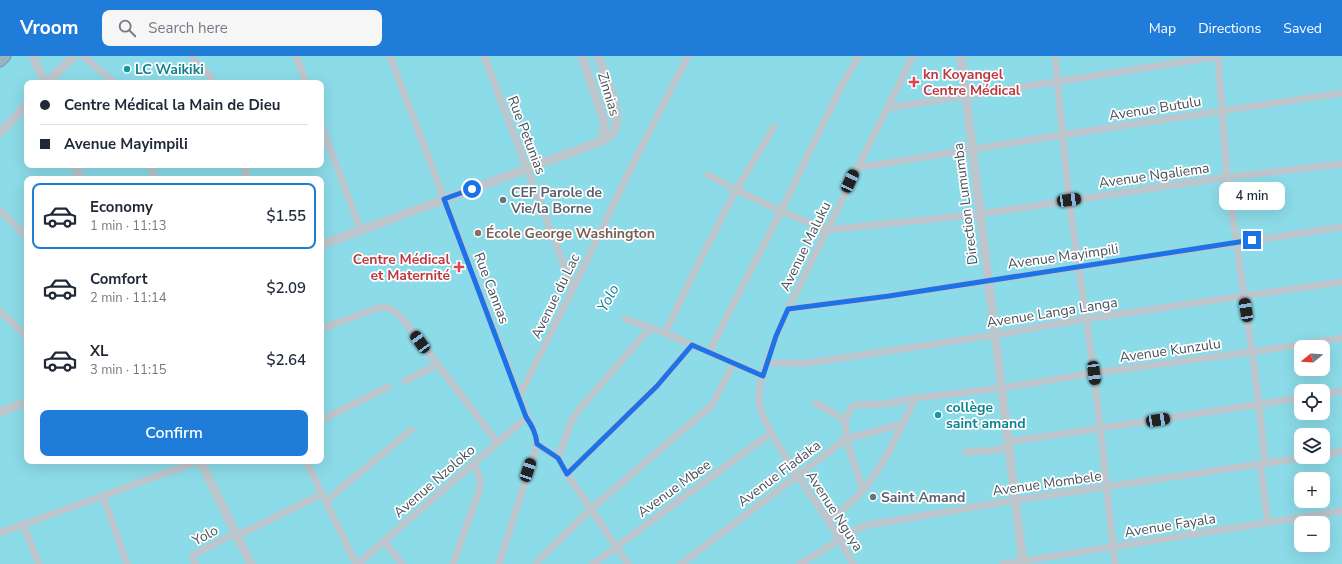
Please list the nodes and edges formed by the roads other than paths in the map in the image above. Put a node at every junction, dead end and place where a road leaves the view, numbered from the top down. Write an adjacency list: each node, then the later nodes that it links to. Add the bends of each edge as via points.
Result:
1 (5, 56): 18 (highway)
2 (33, 56): 19 (street)
3 (74, 56): 20 (street)
4 (84, 56): 21 (street)
5 (191, 56): 22 (street)
6 (296, 56): 23 (street)
7 (390, 56): 44 (street, Rue Cannas)
8 (484, 56): 40 (street, Rue Petunias)
9 (582, 56): 28 (street, Zinnias)
10 (598, 56): 25 (street)
11 (688, 56): 58 (street, Avenue du Lac)
12 (859, 56): 47 (street, via 842,85)
13 (913, 56): 30 (street, Avenue Maluku)
14 (961, 56): 27 (street, Direction Lumumba)
15 (1054, 56): 24 (street)
16 (1218, 56): 17 (street); 24 (street); 31 (street)
17 (1221, 56)
18 (0, 61)
19 (45, 80)
20 (49, 80)
21 (112, 80)
22 (212, 80)
23 (305, 80)
24 (1057, 82): 27 (street); 35 (street)
25 (611, 91): 28 (street); 36 (street, via 617,122 614,132)
26 (1342, 94): 31 (street, Avenue Butulu)
27 (967, 95): 30 (street); 37 (street, Direction Lumumba)
28 (597, 96): 36 (street, Zinnias, via 604,121)
29 (24, 107): 34 (street)
30 (887, 108): 39 (street, Avenue Maluku)
31 (1222, 111): 35 (street, Avenue Butulu); 42 (street)
32 (774, 127): 43 (street)
33 (324, 132): 51 (street)
34 (0, 133)
35 (1062, 135): 37 (street, Avenue Butulu); 45 (street)
36 (602, 141): 40 (street)
37 (972, 150): 39 (street, Avenue Butulu); 48 (street, Direction Lumumba)
38 (1342, 164): 42 (street, Avenue Ngaliema)
39 (856, 168): 50 (street, Avenue Maluku)
40 (526, 169): 44 (street); 58 (street, Rue Petunias)
41 (708, 175): 43 (street)
42 (1227, 177): 45 (street, Avenue Ngaliema); 53 (street)
43 (736, 190): 47 (street); 66 (street)
44 (444, 199): 51 (street); 83 (street, Rue Cannas)
45 (1069, 200): 48 (street, Avenue Ngaliema); 55 (street)
46 (0, 210): 52 (street)
47 (781, 211): 50 (street); 71 (street)
48 (980, 214): 50 (street, Avenue Ngaliema); 56 (street, Direction Lumumba)
49 (1342, 227): 53 (street, Avenue Mayimpili)
50 (827, 230): 60 (street, Avenue Maluku)
51 (361, 231): 54 (street)
52 (24, 234)
53 (1236, 243): 55 (street, Avenue Mayimpili); 59 (street)
54 (324, 244)
55 (1079, 267): 56 (street, Avenue Mayimpili); 63 (street)
56 (988, 280): 60 (street, Avenue Mayimpili); 68 (street, Direction Lumumba)
57 (1342, 282): 59 (street, Avenue Langa Langa)
58 (574, 289): 83 (street, Avenue du Lac)
59 (1244, 296): 63 (street, Avenue Langa Langa); 72 (street)
60 (788, 309): 74 (street, Avenue Maluku)
61 (0, 311): 67 (street)
62 (625, 319): 65 (street)
63 (1086, 319): 68 (street, Avenue Langa Langa); 76 (street)
64 (324, 328): 75 (street, via 378,308 388,307 402,318)
65 (650, 328): 66 (street); 104 (street, via 577,412)
66 (666, 333): 70 (street)
67 (24, 334)
68 (995, 335): 74 (street, Avenue Langa Langa, via 808,363); 80 (street, Direction Lumumba)
69 (1342, 338): 72 (street, Avenue Kunzulu)
70 (692, 345): 71 (street); 111 (street, via 657,386)
71 (709, 352): 73 (street)
72 (1252, 352): 76 (street, Avenue Kunzulu); 88 (street)
73 (734, 363): 77 (street); 118 (street, via 712,405)
74 (767, 363): 77 (street, Avenue Nguya)
75 (436, 365): 78 (street); 98 (street)
76 (1094, 373): 80 (street, Avenue Kunzulu); 94 (street)
77 (763, 376): 96 (street, Avenue Nguya, via 758,402)
78 (405, 381)
79 (388, 387): 91 (street)
80 (1002, 388): 84 (street, Avenue Kunzulu); 100 (street, Direction Lumumba)
81 (1342, 392): 82 (street)
82 (1330, 393)
83 (519, 397): 90 (street, Rue Cannas)
84 (915, 398): 92 (street, Avenue Kunzulu, via 886,404 856,405 851,408); 93 (street)
85 (1294, 399): 88 (street)
86 (24, 403): 89 (street)
87 (816, 403): 92 (street)
88 (1259, 405): 94 (street); 110 (street)
89 (0, 412)
90 (526, 417): 98 (street, Avenue Nzoloko); 99 (street, Rue Cannas, via 533,426)
91 (324, 419)
92 (845, 421): 97 (street)
93 (903, 424): 97 (street, Avenue Fiadaka); 114 (street, via 880,466)
94 (1100, 429): 100 (street); 113 (street)
95 (411, 430): 116 (street)
96 (771, 433): 112 (street, Avenue Nguya); 127 (street, Avenue Mbee)
97 (846, 439): 112 (street, Avenue Fiadaka); 114 (street)
98 (497, 442): 109 (street, Avenue Nzoloko)
99 (537, 444): 104 (street); 138 (street)
100 (1009, 444): 101 (street, via 997,450); 117 (street, Direction Lumumba)
101 (966, 452)
102 (1342, 452): 103 (street)
103 (1330, 453)
104 (555, 456): 111 (street)
105 (1294, 459): 110 (street, Avenue Mombele)
106 (192, 464): 115 (street)
107 (201, 464): 124 (street)
108 (307, 464): 116 (street)
109 (474, 464): 126 (street, Avenue Nzoloko); 137 (street, via 480,479 480,488)
110 (1263, 464): 113 (street, Avenue Mombele); 121 (street)
111 (567, 474): 118 (street)
112 (797, 476): 120 (street, Avenue Nguya); 141 (street, Avenue Fiadaka)
113 (1106, 488): 117 (street, Avenue Mombele); 128 (street)
114 (863, 490): 120 (street)
115 (103, 496): 122 (street); 132 (street)
116 (324, 498): 124 (street); 135 (street)
117 (1016, 500): 125 (street, Avenue Mombele, via 868,525 858,528); 130 (street, Direction Lumumba)
118 (591, 509): 127 (street); 129 (street)
119 (1342, 511): 121 (street, Avenue Fayala)
120 (828, 520): 125 (street, Avenue Nguya)
121 (1268, 522): 128 (street, Avenue Fayala)
122 (23, 524): 123 (street); 131 (street)
123 (0, 533)
124 (236, 534): 133 (street, Yolo, via 193,555); 134 (street)
125 (840, 540): 142 (street, Avenue Mombele); 143 (street, Avenue Nguya)
126 (384, 541): 135 (street, Avenue Nzoloko); 136 (street)
127 (616, 546): 139 (street, Avenue Mbee); 140 (street)
128 (1113, 547): 130 (street, Avenue Fayala); 145 (street)
129 (537, 562)
130 (1023, 563): 144 (street, Avenue Fayala)
131 (39, 564)
132 (127, 564)
133 (195, 564)
134 (250, 564)
135 (357, 564)
136 (402, 564)
137 (453, 564)
138 (499, 564)
139 (593, 564)
140 (628, 564)
141 (682, 564)
142 (800, 564)
143 (853, 564)
144 (1003, 564)
145 (1115, 564)

